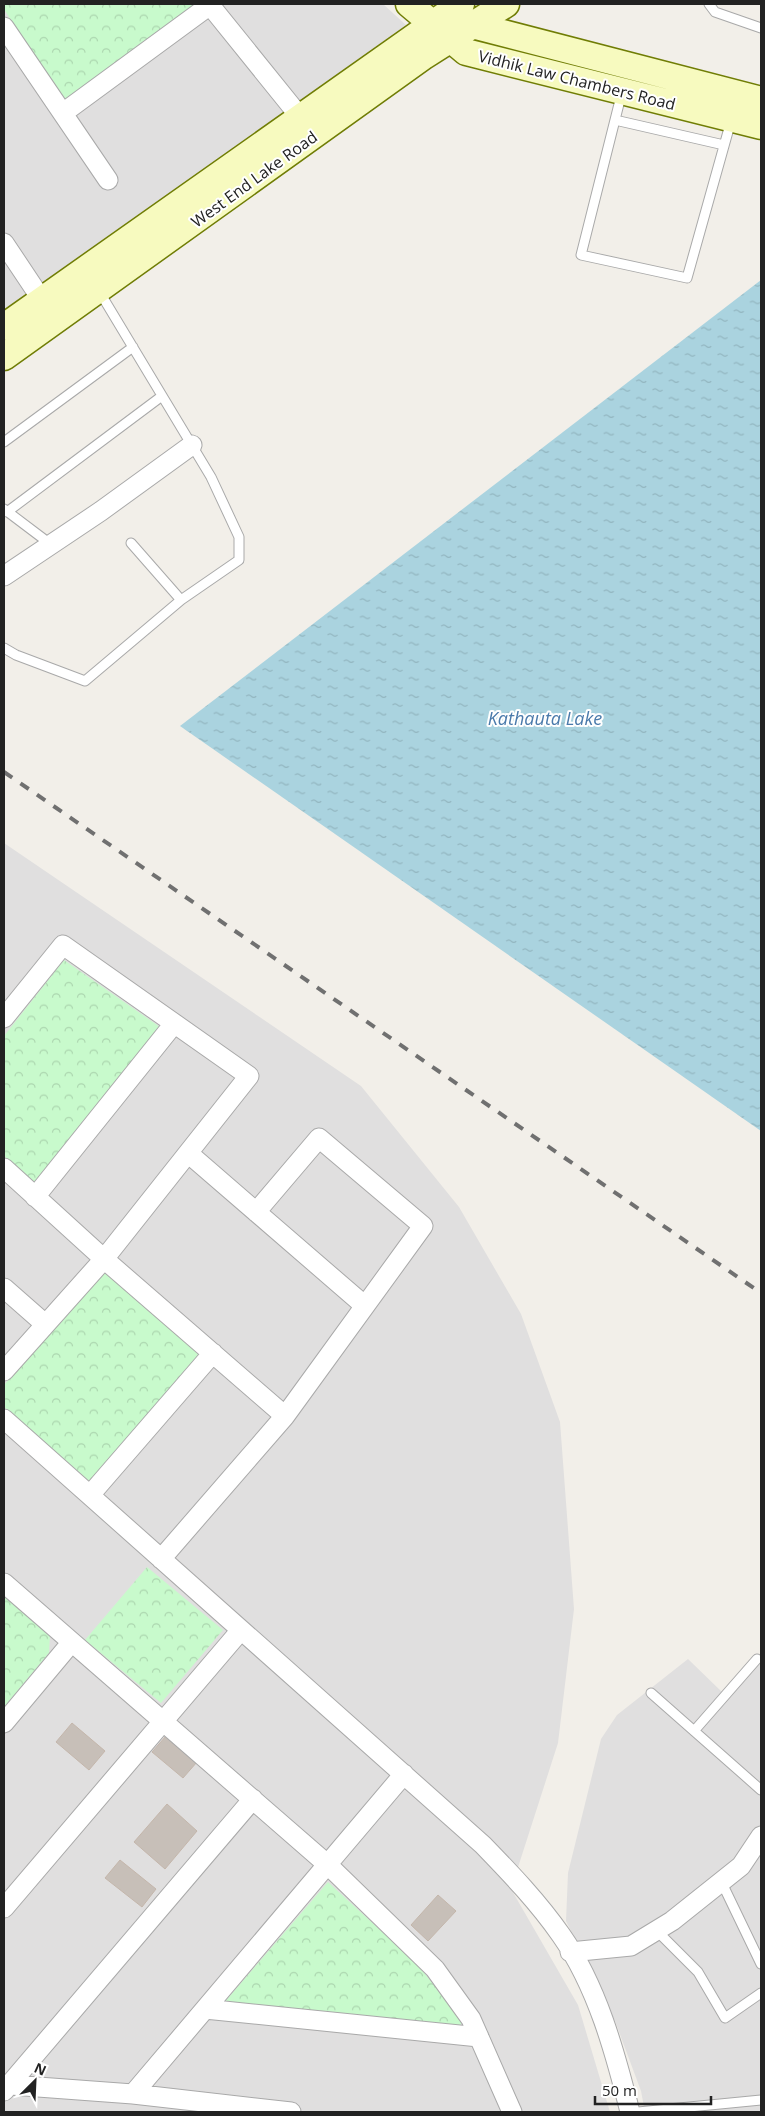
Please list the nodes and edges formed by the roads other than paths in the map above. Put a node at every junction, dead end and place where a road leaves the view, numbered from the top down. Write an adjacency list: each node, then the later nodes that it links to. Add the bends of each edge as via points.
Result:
1 (209, 4): 10 (street); 11 (street)
2 (409, 4): 5 (street, Vidhik Law Chambers Road)
3 (506, 4): 5 (street, West End Lake Road)
4 (709, 4): 7 (lane, via 715,12)
5 (450, 18): 8 (street, Vidhik Law Chambers Road, via 466,52); 9 (street, Vidhik Law Chambers Road); 11 (street, West End Lake Road); 17 (street, West End Lake Road)
6 (4, 27): 10 (street)
7 (761, 28)
8 (622, 92): 9 (street, Vidhik Law Chambers Road); 12 (lane)
9 (741, 105): 13 (street, Vidhik Law Chambers Road); 14 (lane)
10 (62, 113): 15 (street)
11 (301, 118): 18 (street, West End Lake Road)
12 (615, 120): 14 (lane); 14 (lane, via 581,255 687,278)
13 (761, 126)
14 (724, 145)
15 (108, 180)
16 (4, 243): 18 (street)
17 (99, 291): 20 (lane); 21 (street, West End Lake Road)
18 (42, 300): 19 (street, West End Lake Road)
19 (4, 327)
20 (133, 347): 22 (lane); 23 (lane)
21 (4, 357)
22 (162, 396): 24 (lane); 25 (lane)
23 (4, 442)
24 (192, 445): 28 (street, via 101,512); 29 (lane, via 239,537 239,560)
25 (6, 510): 26 (lane)
26 (50, 543)
27 (131, 544): 29 (lane)
28 (4, 576)
29 (182, 600): 30 (lane, via 85,681)
30 (4, 648)
31 (4, 1018): 32 (street, via 63,945)
32 (173, 1025): 33 (street, via 249,1076); 35 (street)
33 (188, 1153): 36 (street); 37 (street)
34 (4, 1168): 35 (street)
35 (35, 1197): 37 (street)
36 (256, 1212): 39 (street); 39 (street, via 319,1138 423,1226)
37 (104, 1259): 40 (street); 41 (street)
38 (4, 1288): 40 (street)
39 (365, 1306): 43 (street)
40 (46, 1324): 42 (street)
41 (213, 1353): 43 (street); 45 (street)
42 (4, 1371)
43 (285, 1416): 46 (street)
44 (4, 1419): 45 (street)
45 (90, 1495): 46 (street)
46 (161, 1559): 48 (street)
47 (4, 1583): 49 (street)
48 (241, 1630): 52 (street); 55 (street)
49 (71, 1643): 52 (street); 53 (street)
50 (760, 1659): 54 (lane)
51 (651, 1694): 54 (lane)
52 (165, 1721): 57 (street); 61 (street)
53 (4, 1723)
54 (694, 1731): 56 (lane)
55 (404, 1774): 59 (street); 63 (street, via 483,1845 525,1889 562,1936)
56 (761, 1790)
57 (253, 1799): 59 (street); 68 (street)
58 (761, 1836): 60 (street, via 741,1866)
59 (328, 1865): 66 (street); 67 (street, via 434,1969 471,2019)
60 (722, 1881): 62 (street); 64 (lane)
61 (4, 1908)
62 (656, 1930): 63 (street, via 630,1946); 65 (lane, via 698,1972 725,2018)
63 (570, 1952): 73 (street, via 585,1977 616,2056)
64 (761, 1964)
65 (761, 1993)
66 (205, 2010): 67 (street); 69 (street)
67 (479, 2037): 72 (street)
68 (7, 2088): 69 (street)
69 (133, 2094): 71 (street)
70 (761, 2100): 74 (lane)
71 (291, 2112)
72 (512, 2112)
73 (630, 2112)
74 (638, 2112)

